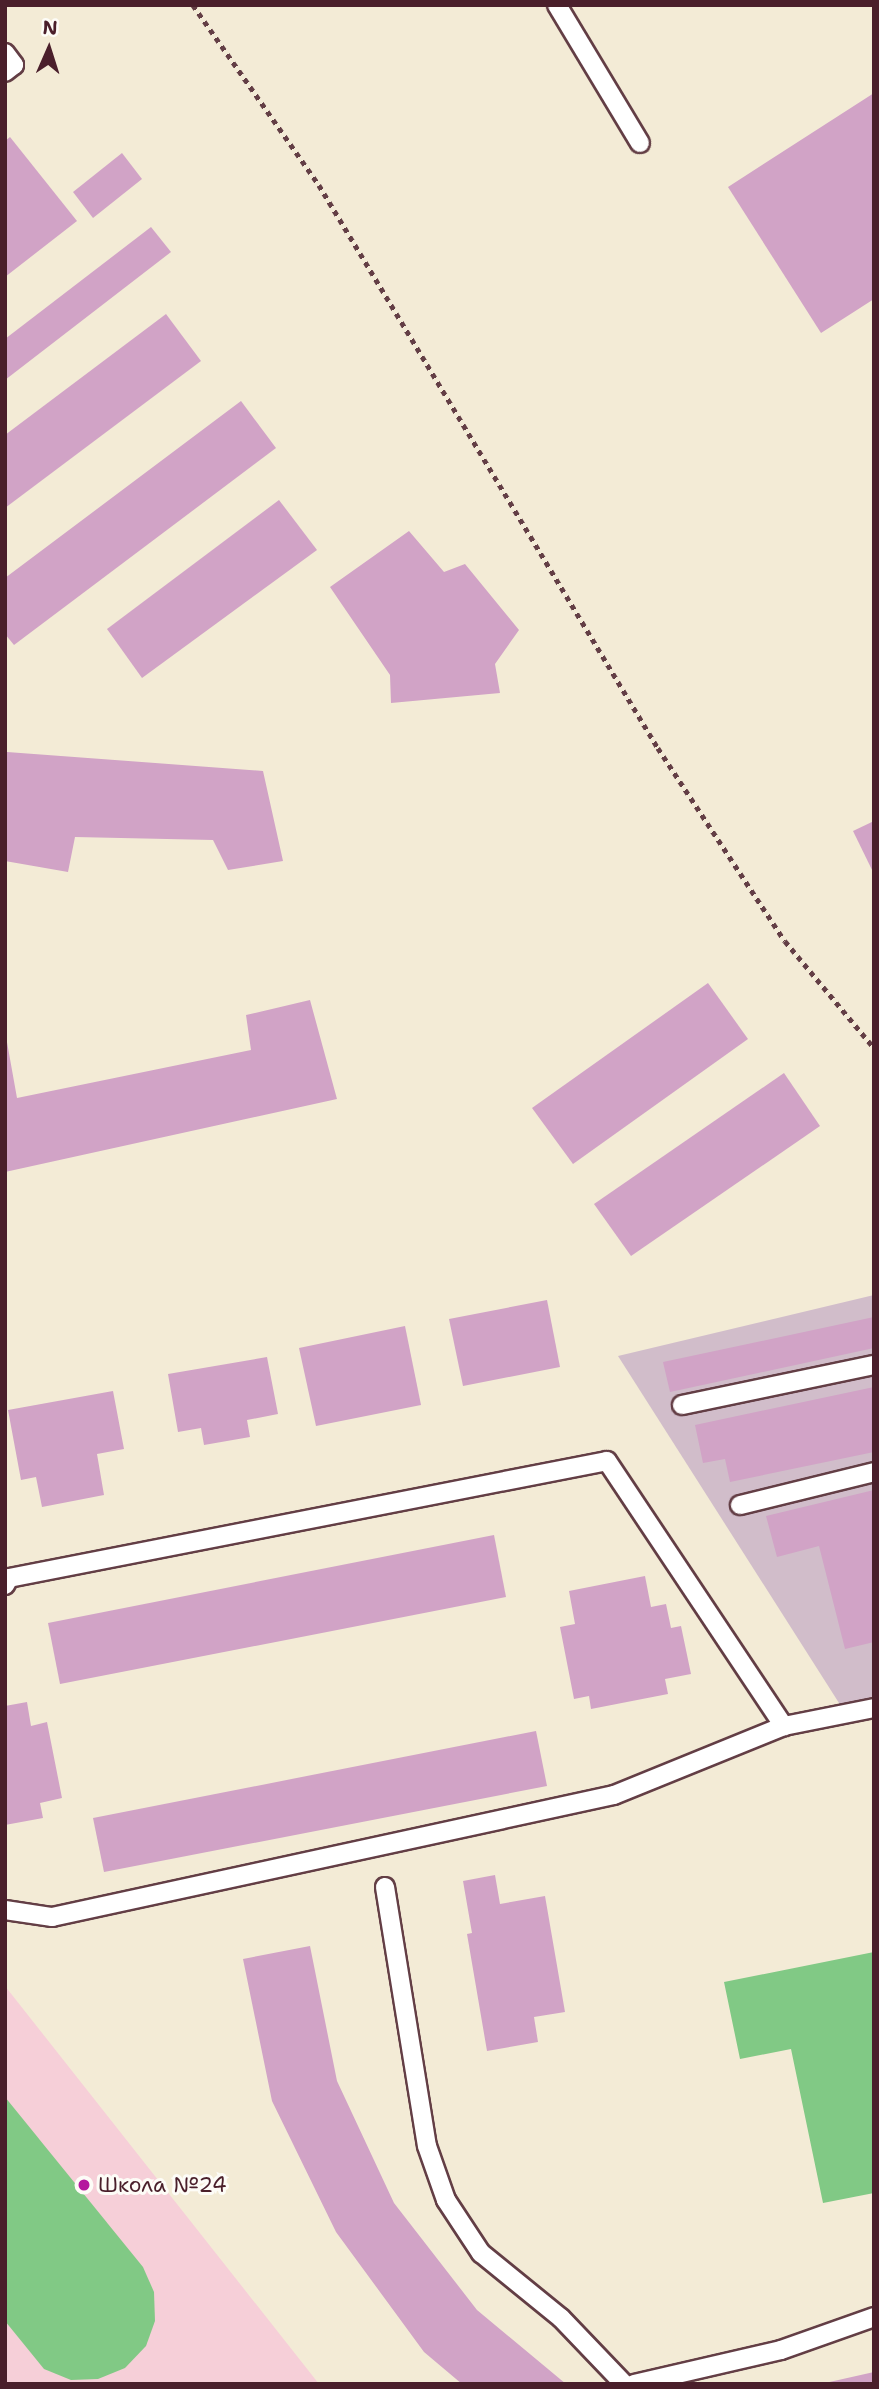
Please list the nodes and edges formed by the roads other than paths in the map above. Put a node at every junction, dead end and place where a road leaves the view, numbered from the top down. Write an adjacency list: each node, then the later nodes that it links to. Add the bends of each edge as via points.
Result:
1 (557, 5): 4 (lane)
2 (5, 53): 3 (lane, via 15,65)
3 (5, 72)
4 (640, 144)
5 (874, 1366): 6 (lane)
6 (682, 1405)
7 (874, 1472): 8 (lane)
8 (740, 1505)
9 (5, 1585): 11 (lane, via 9,1578 607,1461)
10 (874, 1708): 11 (lane)
11 (783, 1726): 13 (lane, via 614,1795 52,1917)
12 (385, 1887): 15 (lane, via 427,2146 446,2200 481,2253 561,2318)
13 (5, 1910)
14 (874, 2317): 16 (lane, via 781,2350)
15 (624, 2384)
16 (634, 2384)

